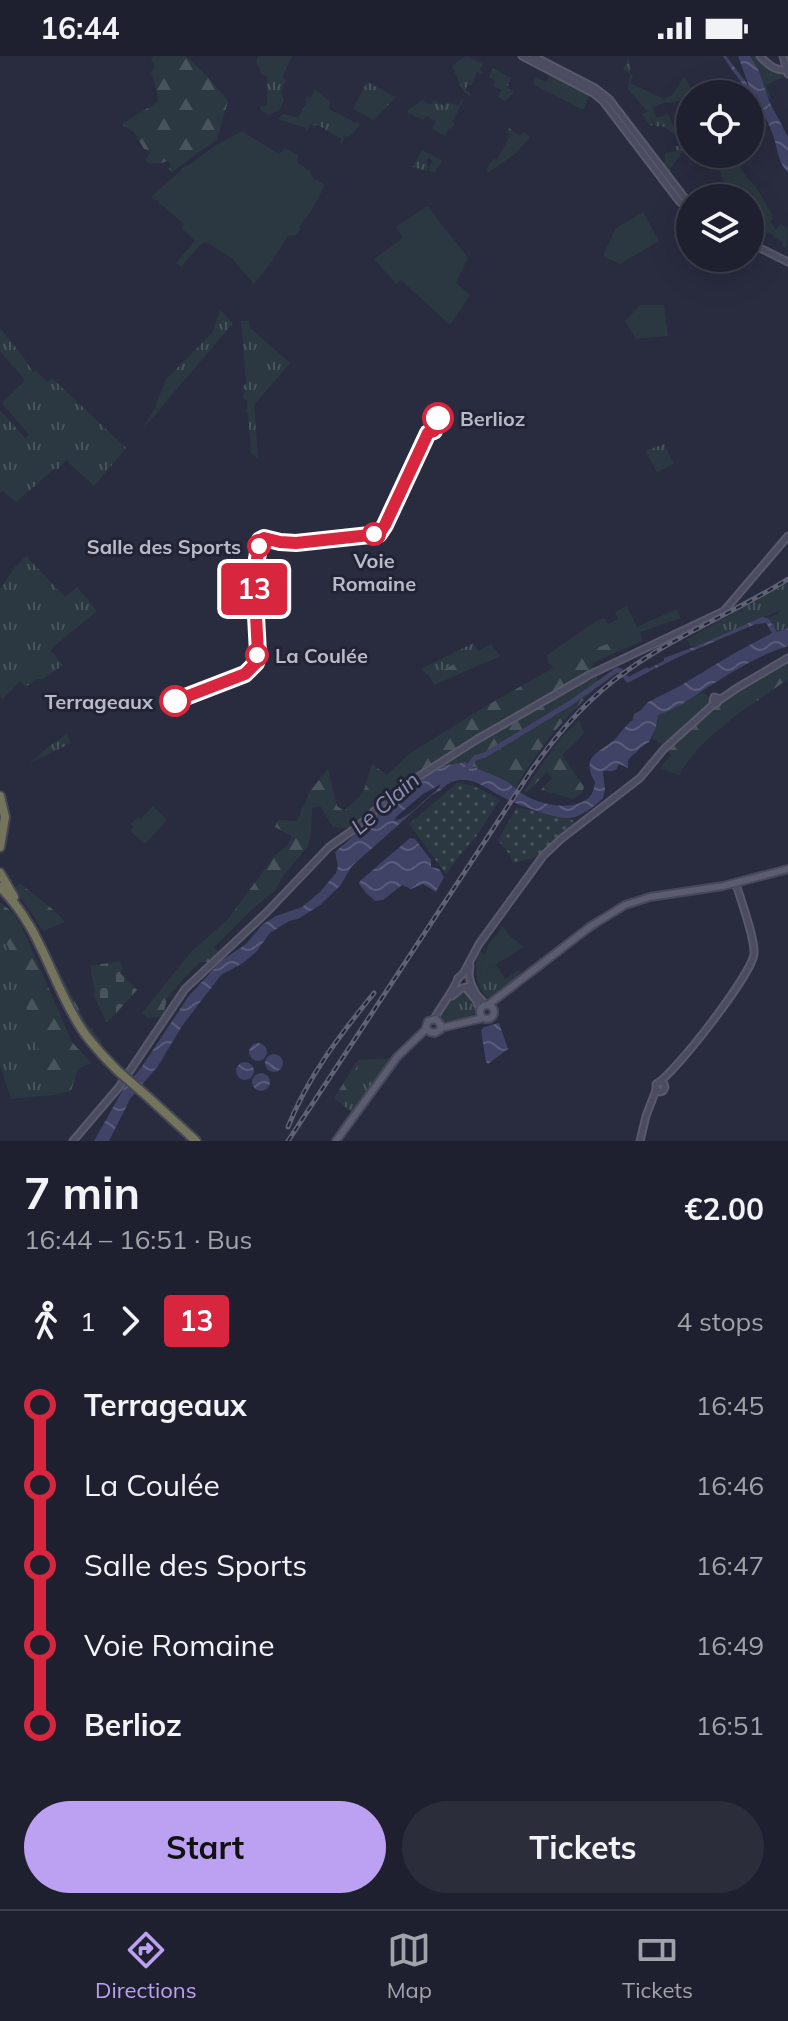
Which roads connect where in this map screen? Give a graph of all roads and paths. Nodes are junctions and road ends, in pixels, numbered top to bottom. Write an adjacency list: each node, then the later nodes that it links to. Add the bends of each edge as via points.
1 (522, 56): 6 (main road)
2 (533, 56): 6 (main road)
3 (760, 56): 5 (main road)
4 (786, 58): 5 (main road)
5 (788, 71)
6 (594, 92): 7 (main road, via 606,97); 8 (main road)
7 (676, 190)
8 (676, 197)
9 (764, 250): 10 (main road)
10 (788, 262)
11 (788, 536): 27 (main road, via 721,614 589,675 476,740 407,784 332,845 191,983 119,1087)
12 (788, 658): 21 (main road, via 716,700 640,778 551,848 474,954)
13 (4, 796): 14 (highway)
14 (1, 836): 15 (highway)
15 (0, 847)
16 (788, 871): 18 (main road); 18 (main road)
17 (0, 873): 20 (highway)
18 (735, 886): 23 (main road, via 651,900 619,912); 23 (main road, via 634,902 602,918); 30 (main road, via 753,944 752,961 670,1073 664,1090 657,1092)
19 (0, 890): 20 (highway); 26 (highway, via 29,930 76,1028)
20 (37, 935): 26 (highway, via 79,1025)
21 (466, 975): 22 (main road); 22 (main road, via 458,978)
22 (464, 986): 23 (main road); 24 (main road, via 442,1003)
23 (485, 1010): 24 (main road, via 460,1022)
24 (438, 1022): 25 (main road, via 428,1021); 25 (main road, via 437,1033)
25 (428, 1030): 29 (main road, via 402,1055)
26 (117, 1072): 28 (highway, bridge)
27 (73, 1141)
28 (193, 1141)
29 (338, 1141)
30 (640, 1141)

